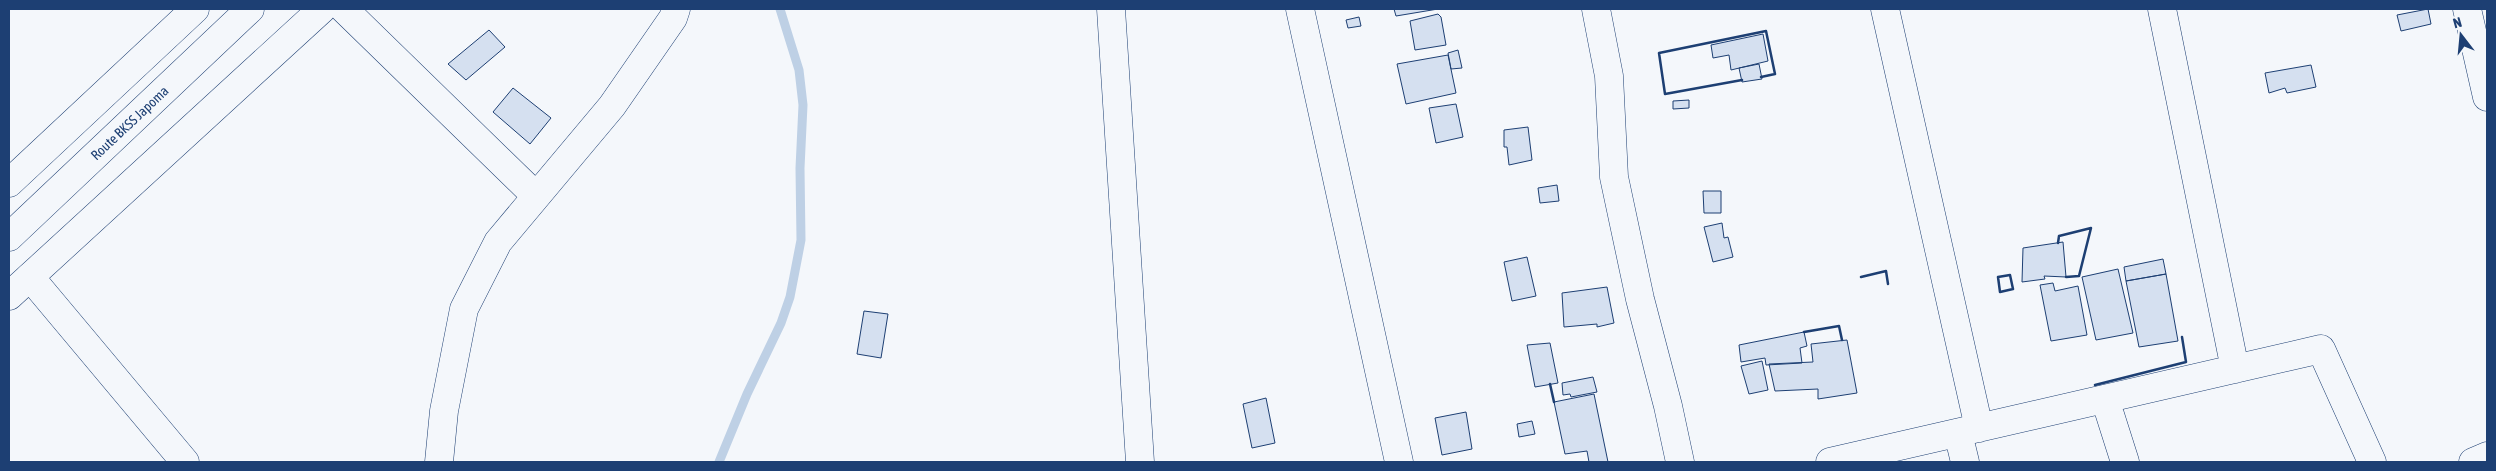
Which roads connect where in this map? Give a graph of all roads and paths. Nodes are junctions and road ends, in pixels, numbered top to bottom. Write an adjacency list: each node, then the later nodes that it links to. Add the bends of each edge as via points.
1 (195, 9): 13 (street)
2 (250, 9): 15 (street, Route BKSS Japoma)
3 (322, 9): 16 (street)
4 (344, 9): 14 (street)
5 (676, 9): 14 (street, via 612,106)
6 (1111, 9): 24 (street)
7 (1300, 9): 25 (street)
8 (1596, 9): 26 (street, via 1609,76 1614,177)
9 (1885, 9): 20 (street)
10 (2162, 9): 18 (street)
11 (2467, 9): 12 (street)
12 (2487, 97)
13 (9, 182)
14 (536, 196): 23 (street, via 498,242 464,309 444,411)
15 (9, 237)
16 (30, 277): 17 (street); 22 (street)
17 (9, 296)
18 (2235, 369): 19 (street); 30 (street, via 2321,349)
19 (2105, 399): 20 (street); 29 (street)
20 (1969, 430): 27 (street); 28 (street)
21 (2487, 456): 31 (street)
22 (185, 462)
23 (439, 462)
24 (1140, 462)
25 (1398, 462)
26 (1680, 462)
27 (1830, 462)
28 (1965, 462)
29 (2125, 462)
30 (2372, 462)
31 (2473, 462)

